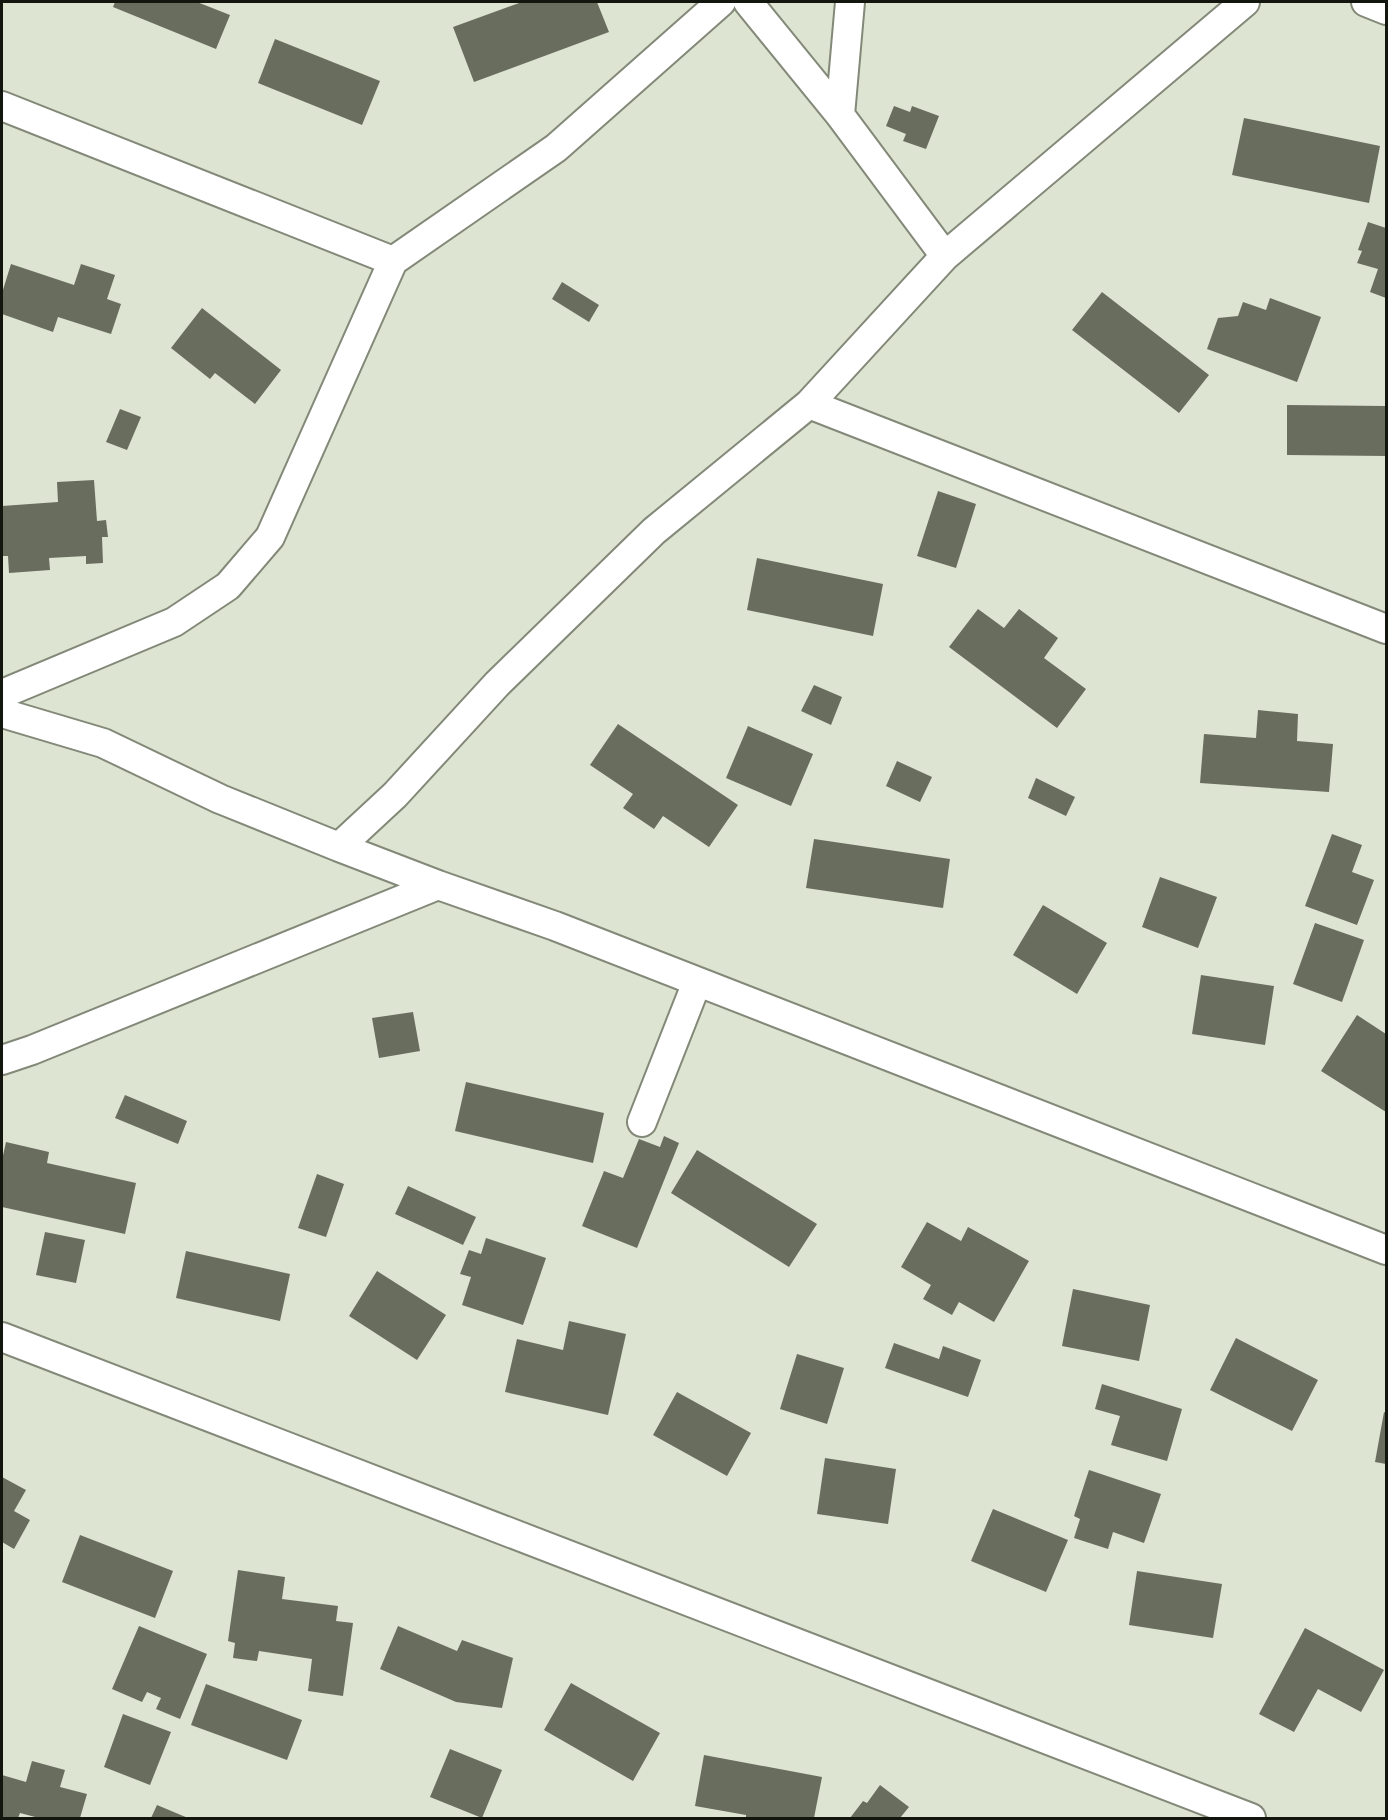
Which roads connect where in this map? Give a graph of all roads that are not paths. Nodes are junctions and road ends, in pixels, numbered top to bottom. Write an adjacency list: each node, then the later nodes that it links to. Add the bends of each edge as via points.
1 (721, 2): 10 (street, via 556,148)
2 (748, 2): 8 (street)
3 (850, 2): 8 (street)
4 (1245, 2): 9 (street)
5 (1366, 2): 6 (street)
6 (1386, 10)
7 (2, 106): 10 (street)
8 (840, 115): 9 (street)
9 (945, 256): 11 (street)
10 (393, 261): 13 (street, via 270,537 228,586 174,622)
11 (808, 404): 12 (street); 15 (street, via 654,531 497,684 395,795)
12 (1386, 628)
13 (2, 694)
14 (2, 713): 15 (street, via 103,743 220,799)
15 (339, 847): 16 (street)
16 (438, 885): 17 (street); 18 (street)
17 (697, 982): 19 (street); 20 (street)
18 (2, 1059)
19 (642, 1122)
20 (1386, 1250)
21 (2, 1337): 22 (street)
22 (1251, 1818)

